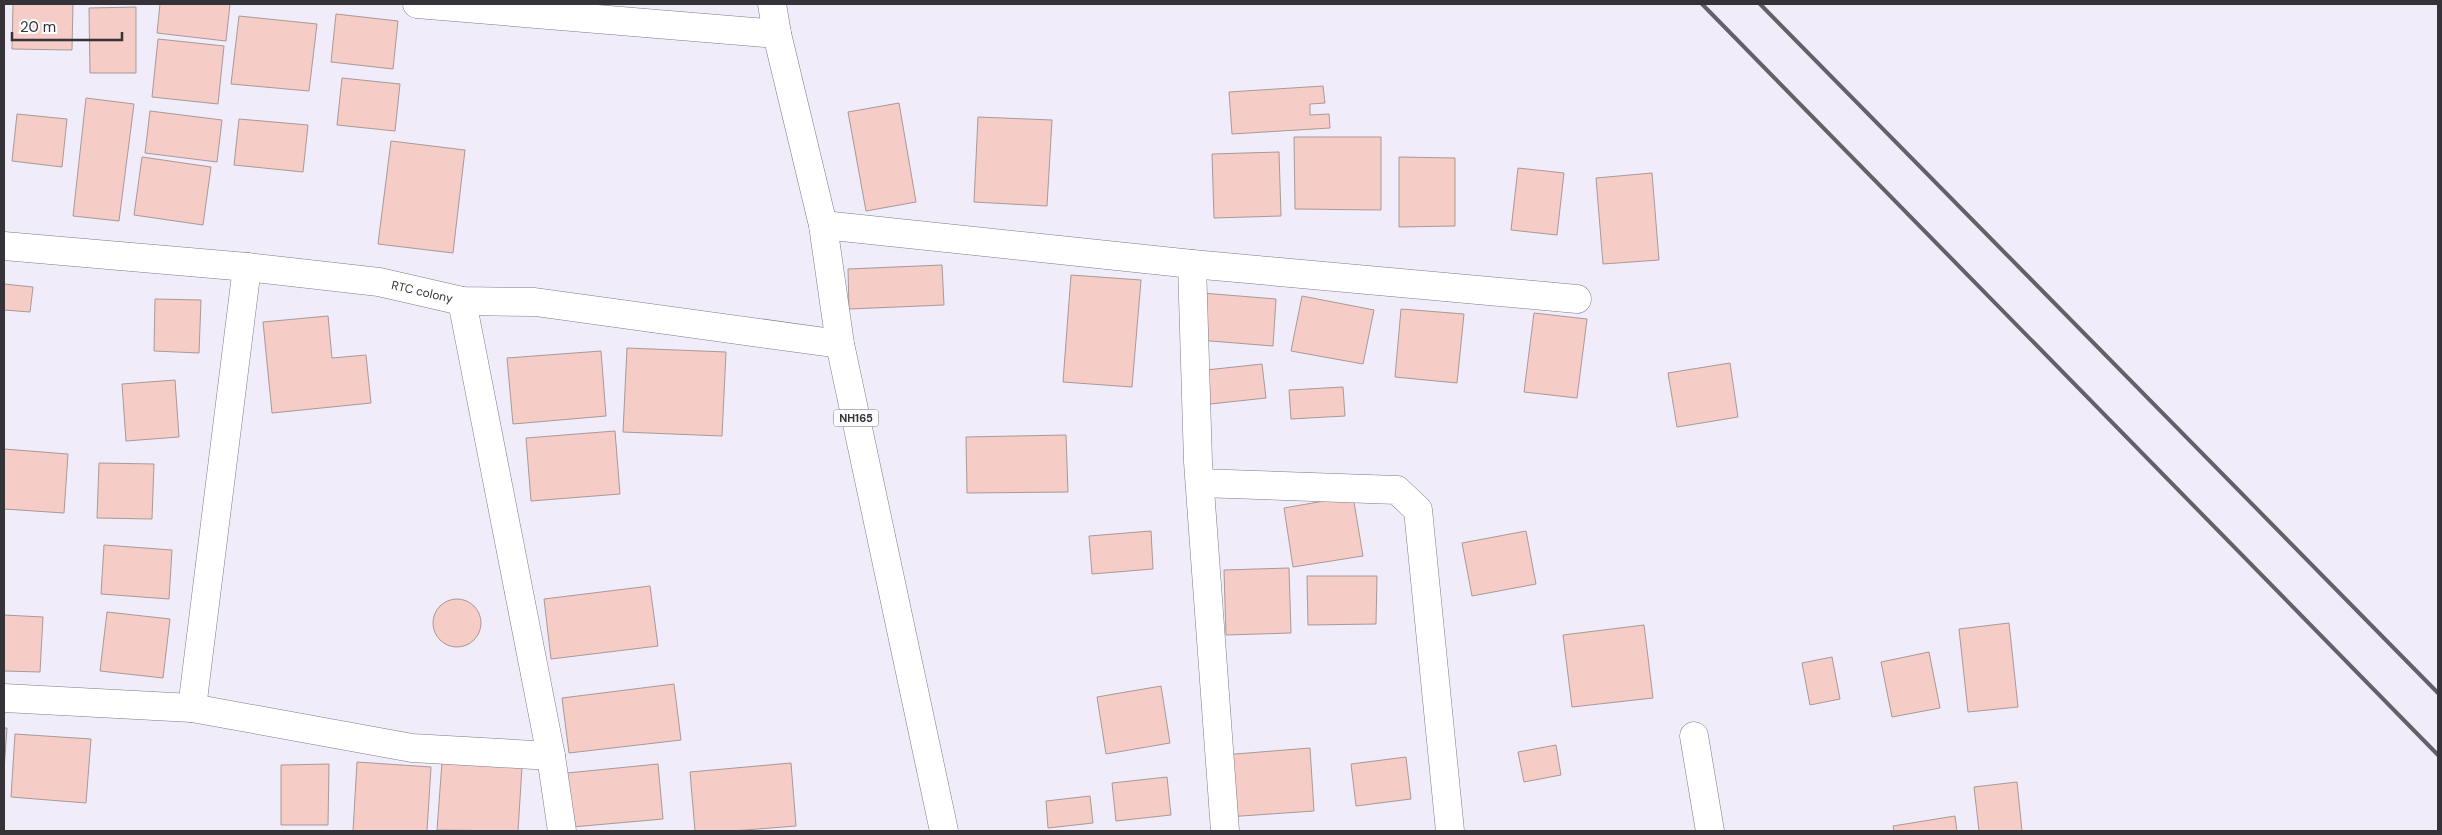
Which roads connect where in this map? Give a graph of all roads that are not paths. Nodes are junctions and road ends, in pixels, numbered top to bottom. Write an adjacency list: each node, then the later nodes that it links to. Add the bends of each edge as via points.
1 (417, 4): 3 (main road)
2 (772, 4): 3 (main road, NH165)
3 (777, 34): 4 (main road, NH165)
4 (823, 225): 6 (main road); 10 (main road, NH165)
5 (4, 246): 7 (main road, RTC colony)
6 (1192, 264): 8 (main road); 11 (main road)
7 (247, 267): 9 (main road, RTC colony, via 379,282); 13 (main road)
8 (1577, 300)
9 (462, 301): 10 (main road, RTC colony, via 535,302); 15 (main road)
10 (840, 344): 17 (main road, NH165)
11 (1200, 483): 18 (main road); 19 (main road, via 1397,490 1418,510)
12 (4, 698): 13 (main road)
13 (192, 708): 15 (main road, via 412,748)
14 (1694, 736): 20 (main road)
15 (550, 756): 16 (main road)
16 (562, 831)
17 (944, 831)
18 (1225, 831)
19 (1450, 831)
20 (1710, 831)

